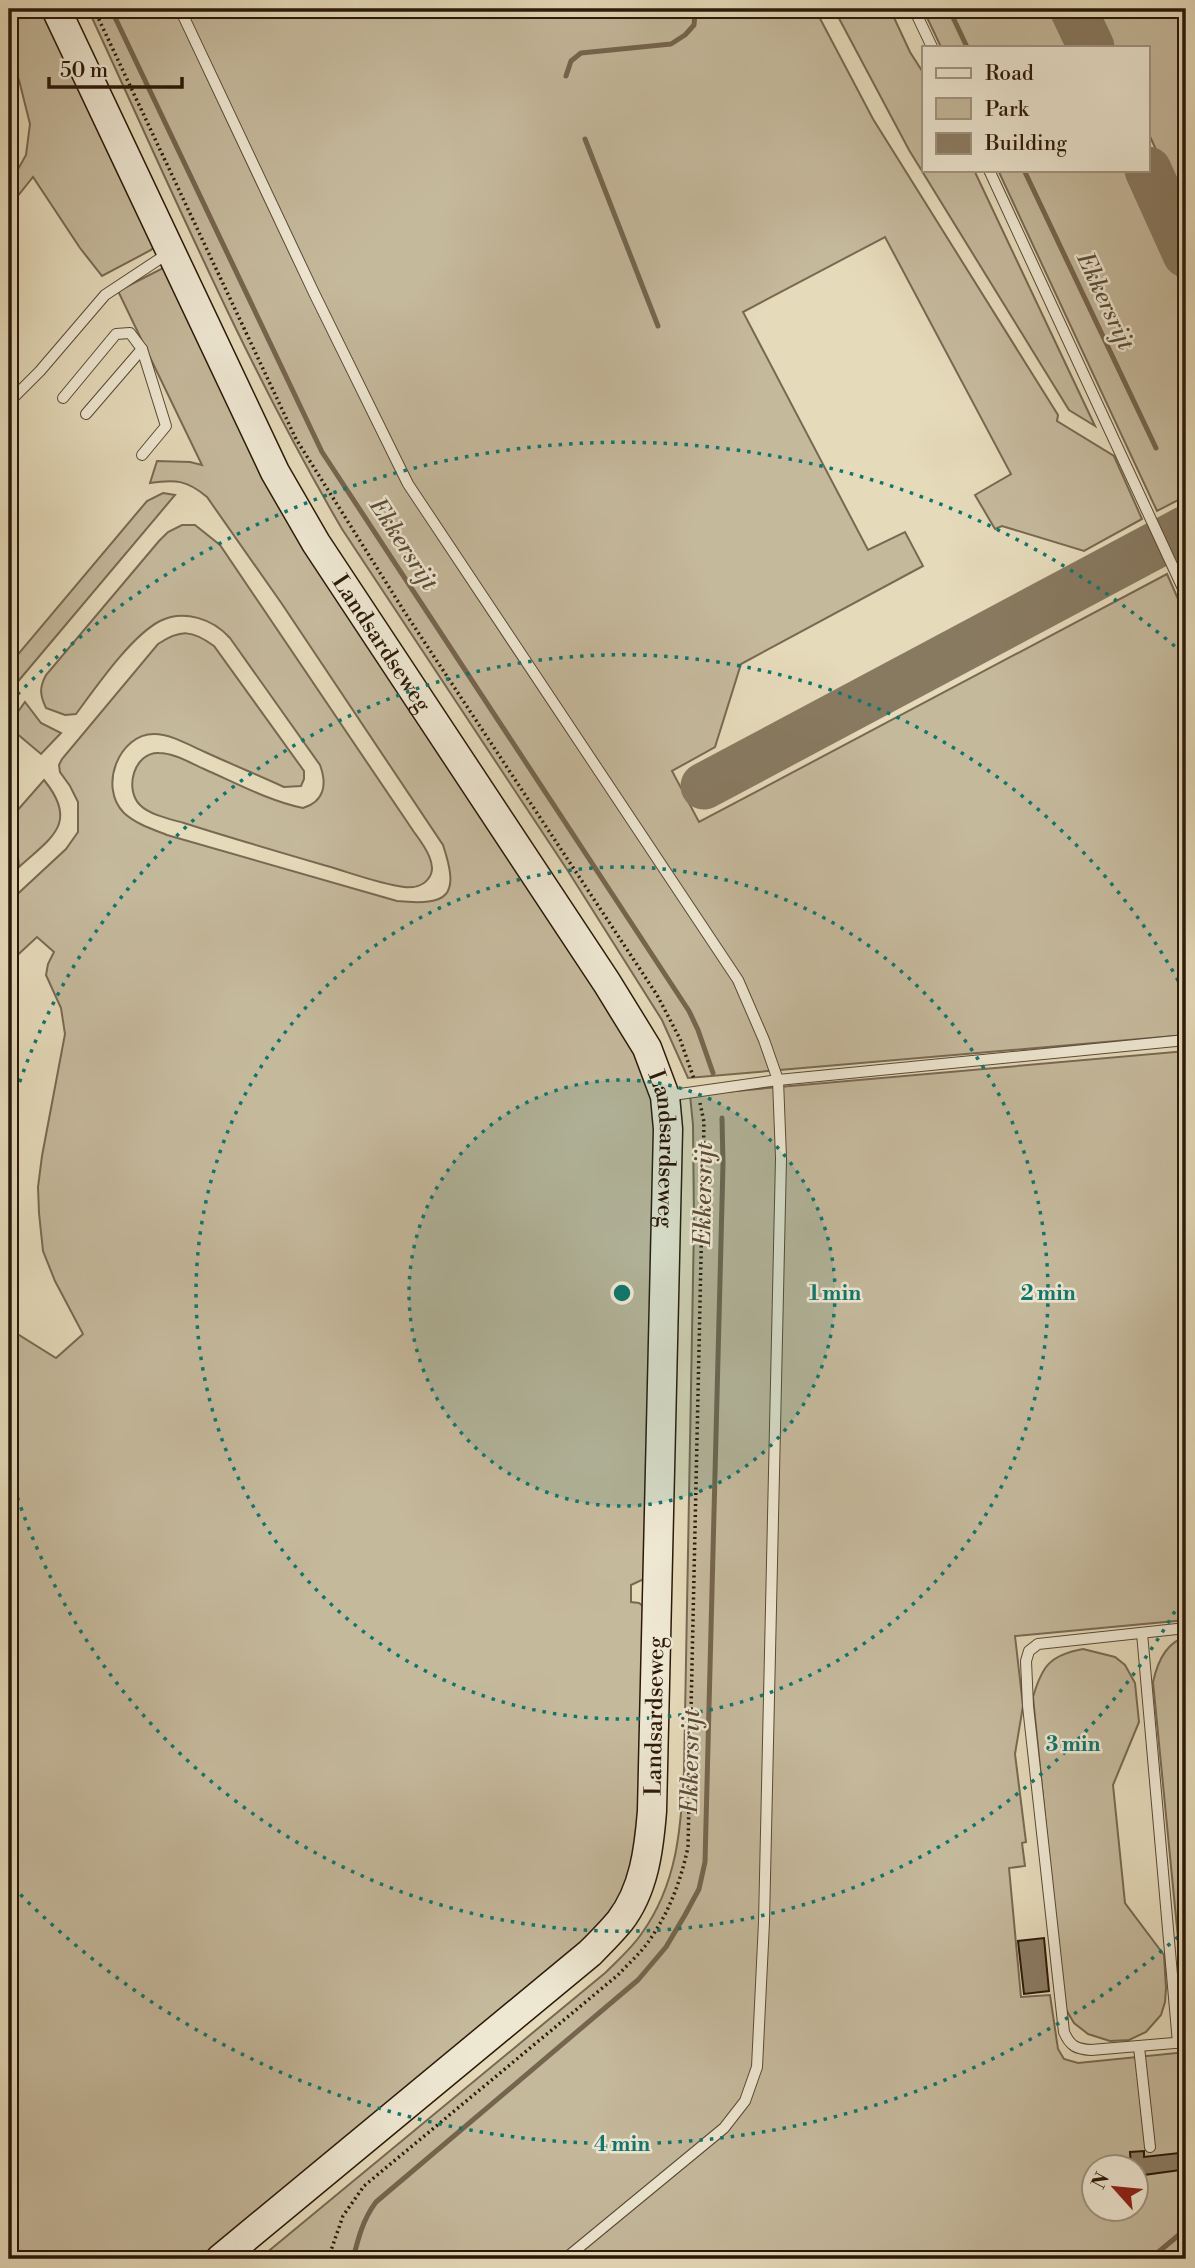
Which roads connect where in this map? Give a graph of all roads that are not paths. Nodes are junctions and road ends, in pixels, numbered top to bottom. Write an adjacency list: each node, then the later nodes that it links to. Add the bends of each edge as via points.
1 (57, 9): 6 (street, Landsardseweg)
2 (180, 9): 14 (lane, via 408,484 738,981)
3 (914, 9): 4 (lane)
4 (932, 46)
5 (990, 172): 12 (lane)
6 (170, 251): 9 (lane, via 105,295); 15 (street, Landsardseweg, via 275,472 316,543 607,983 647,1048)
7 (142, 349): 8 (lane, via 130,333 116,334); 10 (lane); 11 (lane, via 166,426)
8 (62, 398)
9 (9, 402)
10 (86, 414)
11 (142, 455)
12 (1186, 595)
13 (1186, 1041): 14 (lane)
14 (778, 1080): 15 (lane); 22 (lane, via 782,1158 757,2067 745,2101 724,2128)
15 (665, 1096): 21 (street, Landsardseweg, via 667,1204 652,1811 644,1870 635,1895 621,1920 590,1953)
16 (1186, 1628): 17 (lane)
17 (1142, 1633): 18 (lane); 19 (lane, via 1038,1644 1026,1661 1064,2032 1079,2049)
18 (1182, 2043): 19 (lane)
19 (1139, 2046): 20 (lane)
20 (1150, 2147)
21 (220, 2259)
22 (565, 2259)

